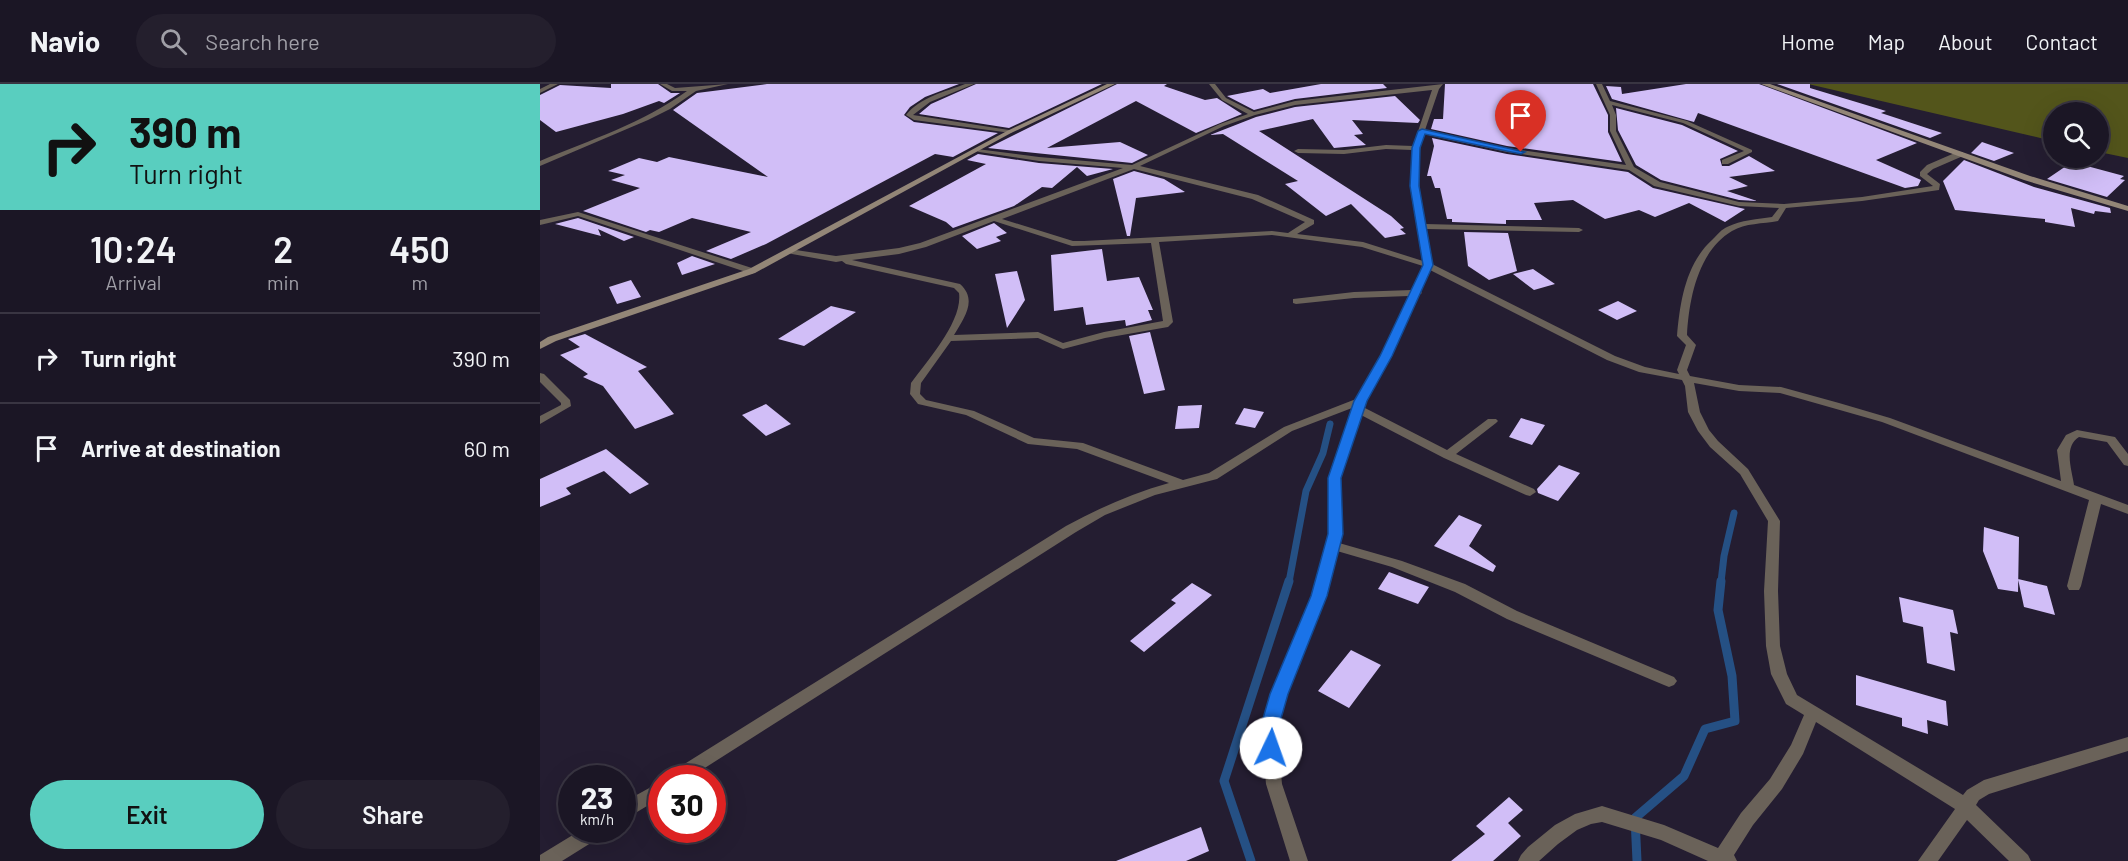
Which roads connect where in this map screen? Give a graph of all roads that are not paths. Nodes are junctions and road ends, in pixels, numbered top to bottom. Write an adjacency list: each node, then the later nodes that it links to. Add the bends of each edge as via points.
1 (555, 84): 13 (street)
2 (663, 84): 11 (street, via 674,90)
3 (725, 84): 11 (street)
4 (971, 84): 17 (street, via 927,102 909,115)
5 (1112, 84): 17 (street)
6 (1212, 84): 15 (street, via 1224,99)
7 (1397, 84): 12 (street)
8 (1599, 84): 14 (street)
9 (1764, 84): 21 (street)
10 (1438, 86): 12 (street); 16 (street)
11 (694, 89): 23 (street, via 639,123)
12 (1418, 90): 15 (street, via 1295,104)
13 (540, 91)
14 (1608, 102): 22 (street, via 1679,120 1750,151); 25 (street, via 1613,131)
15 (1253, 114): 24 (street)
16 (1422, 131): 18 (street); 25 (street, via 1507,150)
17 (1009, 132): 19 (street)
18 (1416, 148): 20 (street); 30 (street, via 1415,186)
19 (979, 150): 24 (street); 34 (street)
20 (1298, 151)
21 (1960, 154): 26 (street, via 1923,174 1936,188); 27 (street)
22 (1725, 162)
23 (540, 164)
24 (1133, 167): 28 (street); 32 (street, via 1255,197 1311,222)
25 (1631, 168): 26 (street, via 1657,184 1739,204)
26 (1784, 206): 45 (street, via 1775,219 1730,229 1713,242 1698,262 1681,322 1682,336 1691,345 1682,370)
27 (2128, 209)
28 (995, 219): 33 (street, via 1072,243); 35 (street, via 923,245)
29 (540, 223): 37 (street, via 578,214)
30 (1422, 226): 31 (street); 36 (street)
31 (1579, 230)
32 (1290, 234): 33 (street); 36 (street, via 1363,245)
33 (1155, 241): 40 (street, via 1168,322 1165,326 1063,346 1038,335)
34 (792, 251): 35 (street); 37 (street)
35 (836, 259): 40 (street, via 957,286 966,300)
36 (1428, 265): 38 (street); 45 (street, via 1611,358)
37 (752, 271): 41 (street)
38 (1417, 294): 39 (street); 46 (street)
39 (1296, 301)
40 (948, 338): 51 (street, via 916,383 915,394 922,402 970,413 1032,441 1079,446)
41 (552, 339): 42 (street); 43 (street)
42 (540, 340)
43 (540, 346)
44 (540, 376): 47 (street, via 566,402 566,406)
45 (1685, 379): 52 (street, via 1780,390 1835,405); 59 (street, via 1704,431 1744,472 1773,521 1773,646 1785,690)
46 (1359, 405): 49 (street); 51 (street, via 1288,429 1213,476); 56 (street, via 1335,478)
47 (540, 421)
48 (1492, 421): 49 (street)
49 (1448, 455): 53 (street)
50 (2128, 462): 52 (street, via 2111,439 2077,433 2063,450)
51 (1179, 483): 61 (street, via 1122,503 1071,529)
52 (2068, 488): 54 (street)
53 (1530, 492)
54 (2096, 498): 55 (street); 57 (street)
55 (2128, 510)
56 (1332, 545): 58 (street, via 1460,588 1512,615); 66 (street, via 1319,596 1269,729 1274,784)
57 (2074, 586)
58 (1669, 681)
59 (1812, 714): 62 (street); 64 (street, via 1797,749 1776,784 1747,819)
60 (2128, 744): 62 (street, via 2001,781 1973,795)
61 (697, 765)
62 (1965, 806): 68 (street); 69 (street)
63 (575, 843): 65 (street)
64 (1725, 860): 67 (street, via 1664,833 1602,814 1573,824 1543,843)
65 (546, 861)
66 (1299, 861)
67 (1527, 861)
68 (1927, 861)
69 (2022, 861)

